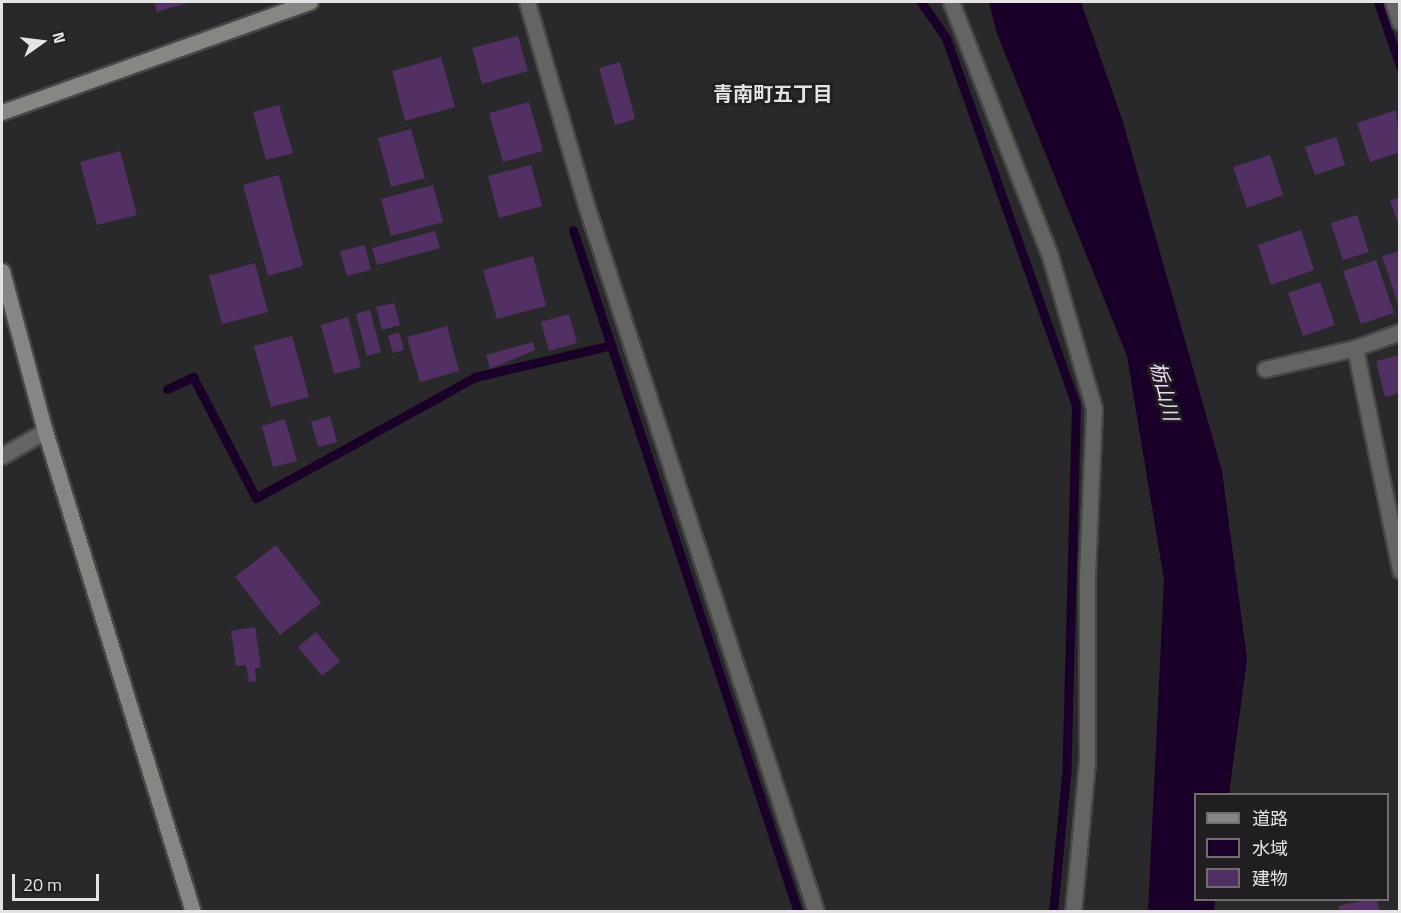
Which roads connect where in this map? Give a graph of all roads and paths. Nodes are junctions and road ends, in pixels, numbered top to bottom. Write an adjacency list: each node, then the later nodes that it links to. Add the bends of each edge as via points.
1 (310, 2): 6 (street)
2 (527, 2): 15 (street, via 587,208)
3 (951, 2): 16 (street, via 1050,256 1094,408 1087,575 1087,762)
4 (1393, 2): 5 (street)
5 (1400, 22)
6 (2, 112)
7 (2, 272): 11 (street)
8 (1400, 332): 9 (street)
9 (1354, 348): 10 (street); 13 (street)
10 (1265, 369)
11 (45, 431): 12 (street); 14 (street)
12 (2, 456)
13 (1400, 570)
14 (192, 912)
15 (816, 912)
16 (1073, 912)

